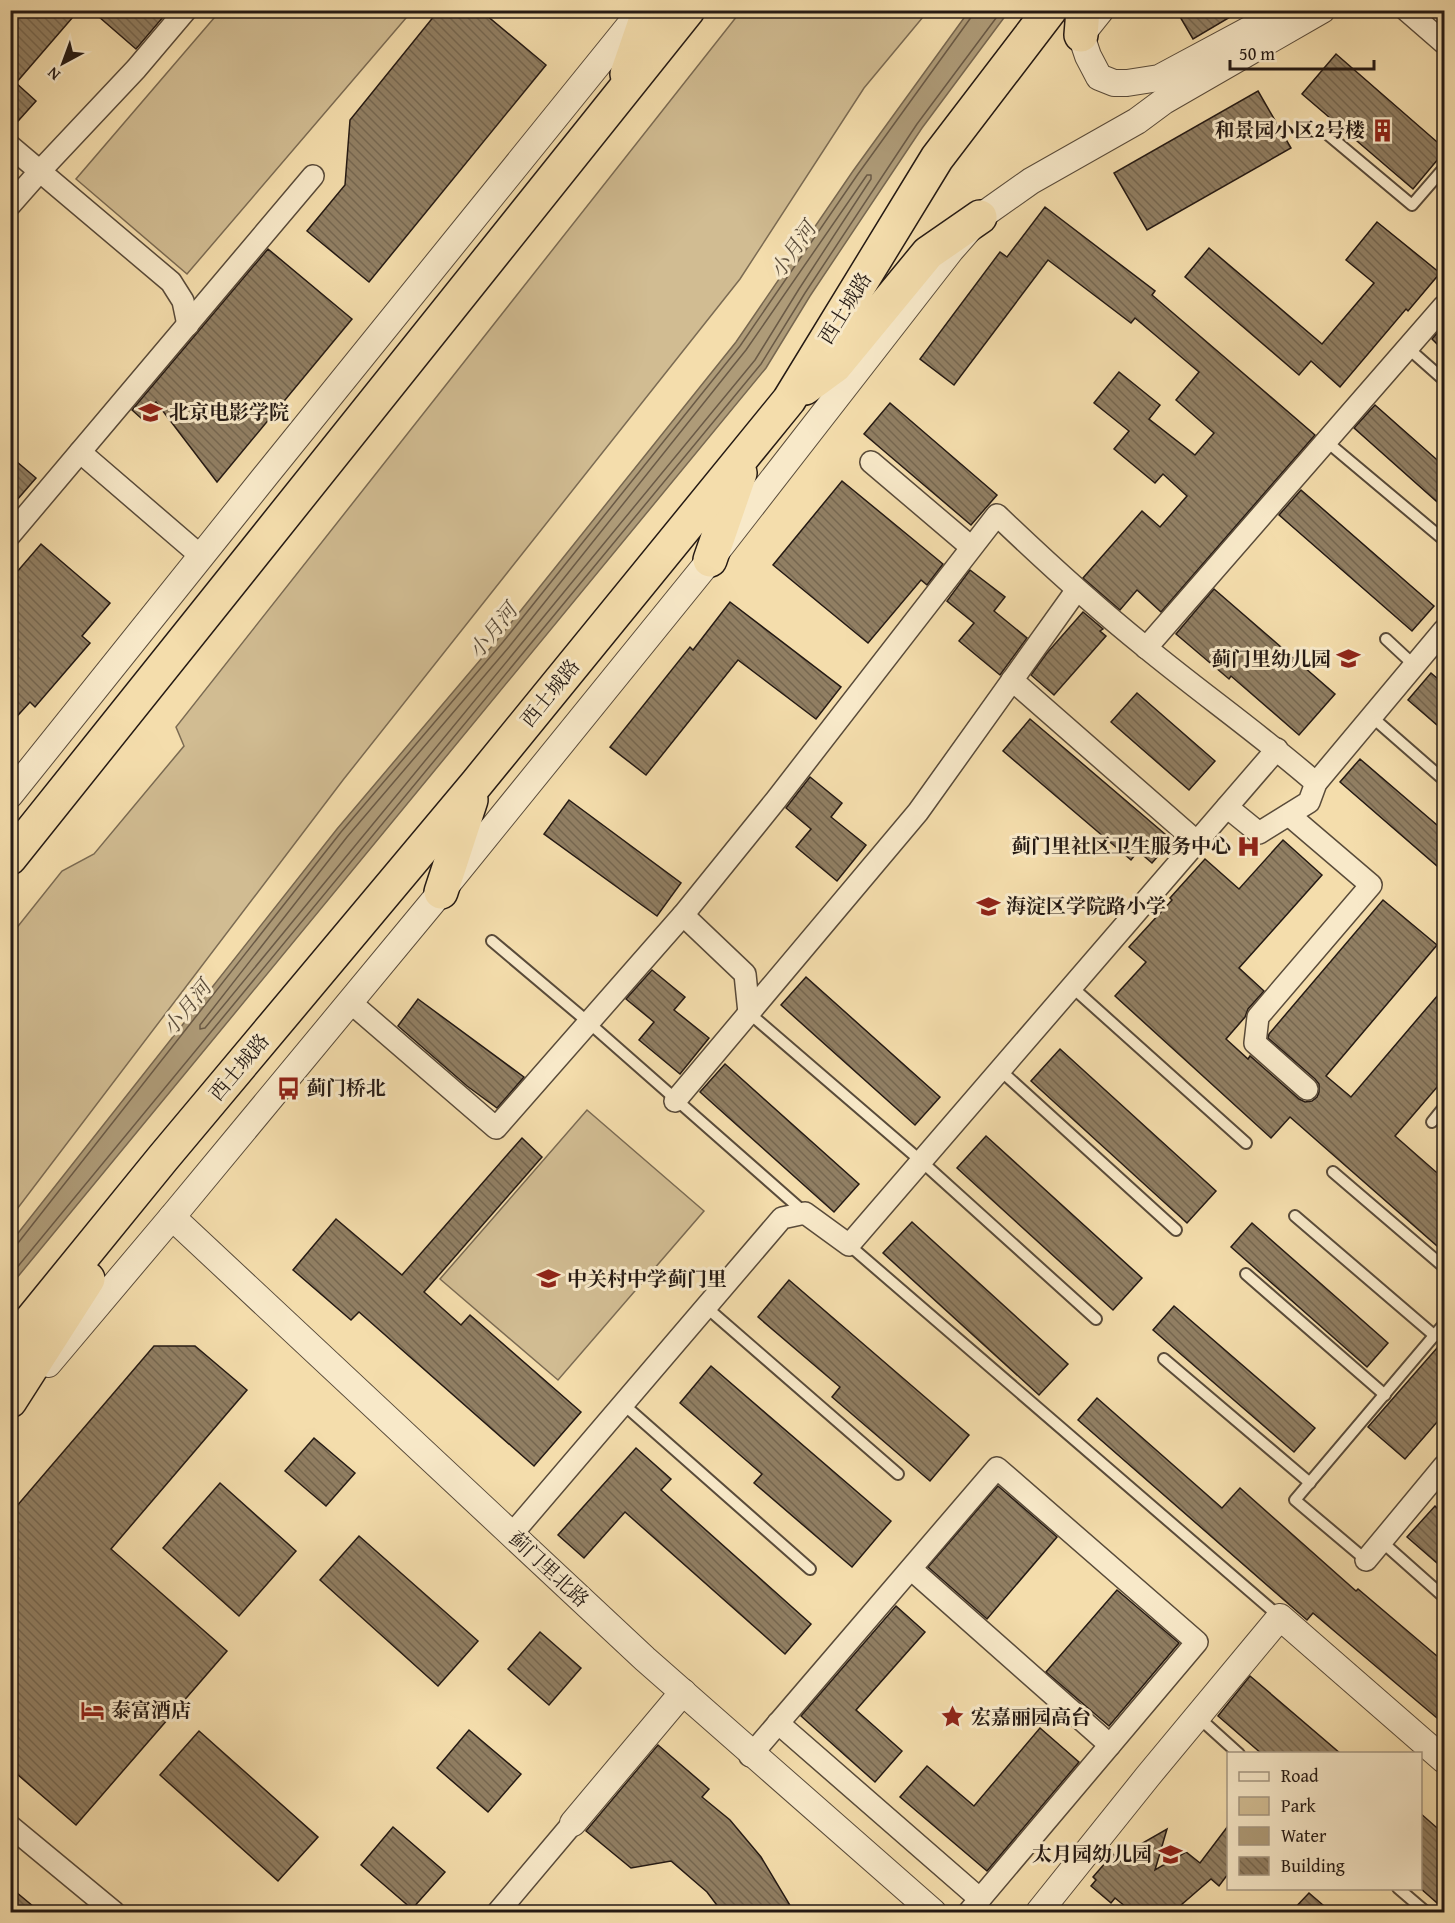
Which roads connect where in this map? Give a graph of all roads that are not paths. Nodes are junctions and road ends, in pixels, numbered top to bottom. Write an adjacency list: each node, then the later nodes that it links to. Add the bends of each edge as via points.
1 (186, 10): 16 (street)
2 (642, 10): 32 (street)
3 (649, 10): 12 (highway)
4 (688, 10): 12 (highway)
5 (1050, 10): 24 (highway, 西土城路, via 937,158)
6 (1101, 10): 10 (street)
7 (1286, 10): 10 (street, via 1159,78 1127,83 1099,77 1088,57)
8 (1322, 10): 19 (street, 西土城路, via 1031,181)
9 (1406, 10): 11 (street)
10 (1082, 23)
11 (1444, 43)
12 (620, 96): 49 (highway)
13 (1326, 133): 15 (lane, via 1412,205)
14 (10, 146): 16 (street)
15 (1444, 168)
16 (39, 171): 18 (street); 21 (street, via 171,282 183,301)
17 (313, 176): 21 (street)
18 (10, 204)
19 (980, 217): 24 (highway, via 928,253 835,366); 33 (street, 西土城路)
20 (1444, 306): 22 (street)
21 (188, 325): 26 (street)
22 (1409, 348): 23 (lane); 25 (street)
23 (1444, 380)
24 (789, 400): 27 (highway, 西土城路)
25 (1326, 441): 30 (lane); 37 (street)
26 (80, 452): 29 (street); 32 (street)
27 (747, 452): 33 (highway); 43 (highway, 西土城路)
28 (871, 462): 31 (street)
29 (10, 535)
30 (1444, 540)
31 (971, 547): 34 (street, via 997,515); 51 (street)
32 (202, 556): 45 (street)
33 (710, 560): 50 (street, 西土城路)
34 (1076, 591): 37 (street); 39 (street)
35 (1444, 630): 38 (street)
36 (1386, 639): 38 (lane)
37 (1146, 648): 41 (street)
38 (1415, 666): 40 (street)
39 (1012, 681): 48 (street); 55 (street, via 918,812)
40 (1372, 717): 42 (lane); 44 (street)
41 (1277, 749): 44 (street); 46 (street)
42 (1444, 780)
43 (477, 783): 50 (highway); 63 (highway, 西土城路)
44 (1316, 783): 47 (street, via 1309,802)
45 (10, 795)
46 (1227, 807): 47 (street, via 1258,833); 48 (street)
47 (1289, 814): 58 (street, via 1371,885 1258,1017 1255,1043)
48 (1197, 842): 53 (street)
49 (10, 858)
50 (441, 892): 54 (street, 西土城路)
51 (683, 915): 55 (street, via 745,974); 56 (street)
52 (492, 941): 56 (lane)
53 (1072, 987): 57 (street); 62 (lane)
54 (350, 1002): 56 (street, via 496,1128); 68 (street, 西土城路)
55 (749, 1013): 59 (street); 64 (lane)
56 (588, 1022): 59 (lane)
57 (1000, 1070): 64 (street); 69 (lane)
58 (1308, 1089)
59 (675, 1101): 66 (lane)
60 (1444, 1107): 61 (lane)
61 (1432, 1122)
62 (1246, 1143)
63 (163, 1158): 77 (highway, 西土城路); 80 (highway)
64 (921, 1161): 70 (street); 74 (lane)
65 (1333, 1172): 71 (lane)
66 (805, 1213): 70 (street); 73 (street, via 782,1218)
67 (1295, 1216): 76 (lane)
68 (172, 1217): 82 (street, 西土城路); 86 (street, 蓟门里北路)
69 (1176, 1230)
70 (849, 1245): 92 (lane)
71 (1444, 1267)
72 (1246, 1274): 79 (lane)
73 (706, 1307): 81 (street); 84 (lane)
74 (1096, 1319)
75 (1444, 1324): 76 (lane)
76 (1435, 1336): 79 (lane)
77 (10, 1346)
78 (1164, 1359): 85 (lane)
79 (1385, 1395): 85 (lane)
80 (10, 1401)
81 (623, 1404): 86 (street); 89 (lane)
82 (10, 1408)
83 (1444, 1466): 87 (street)
84 (898, 1474)
85 (1310, 1483): 88 (lane, via 1295,1500)
86 (512, 1534): 93 (street, 蓟门里北路)
87 (1381, 1541): 88 (street); 91 (lane)
88 (1366, 1560)
89 (810, 1569)
90 (910, 1569): 95 (street); 96 (street); 96 (street, via 997,1468 1197,1642)
91 (1444, 1598)
92 (1280, 1617): 94 (street); 97 (street)
93 (683, 1692): 101 (street); 107 (street, 蓟门里北路)
94 (1197, 1716): 98 (lane); 108 (street)
95 (778, 1723): 99 (street); 104 (street)
96 (1110, 1745): 104 (street)
97 (1417, 1747): 100 (street)
98 (1237, 1752)
99 (750, 1756)
100 (1444, 1760)
101 (573, 1823): 106 (street)
102 (10, 1826): 105 (street)
103 (1400, 1890): 109 (lane)
104 (974, 1906)
105 (114, 1912)
106 (498, 1912)
107 (933, 1912)
108 (1039, 1912)
109 (1426, 1912)

